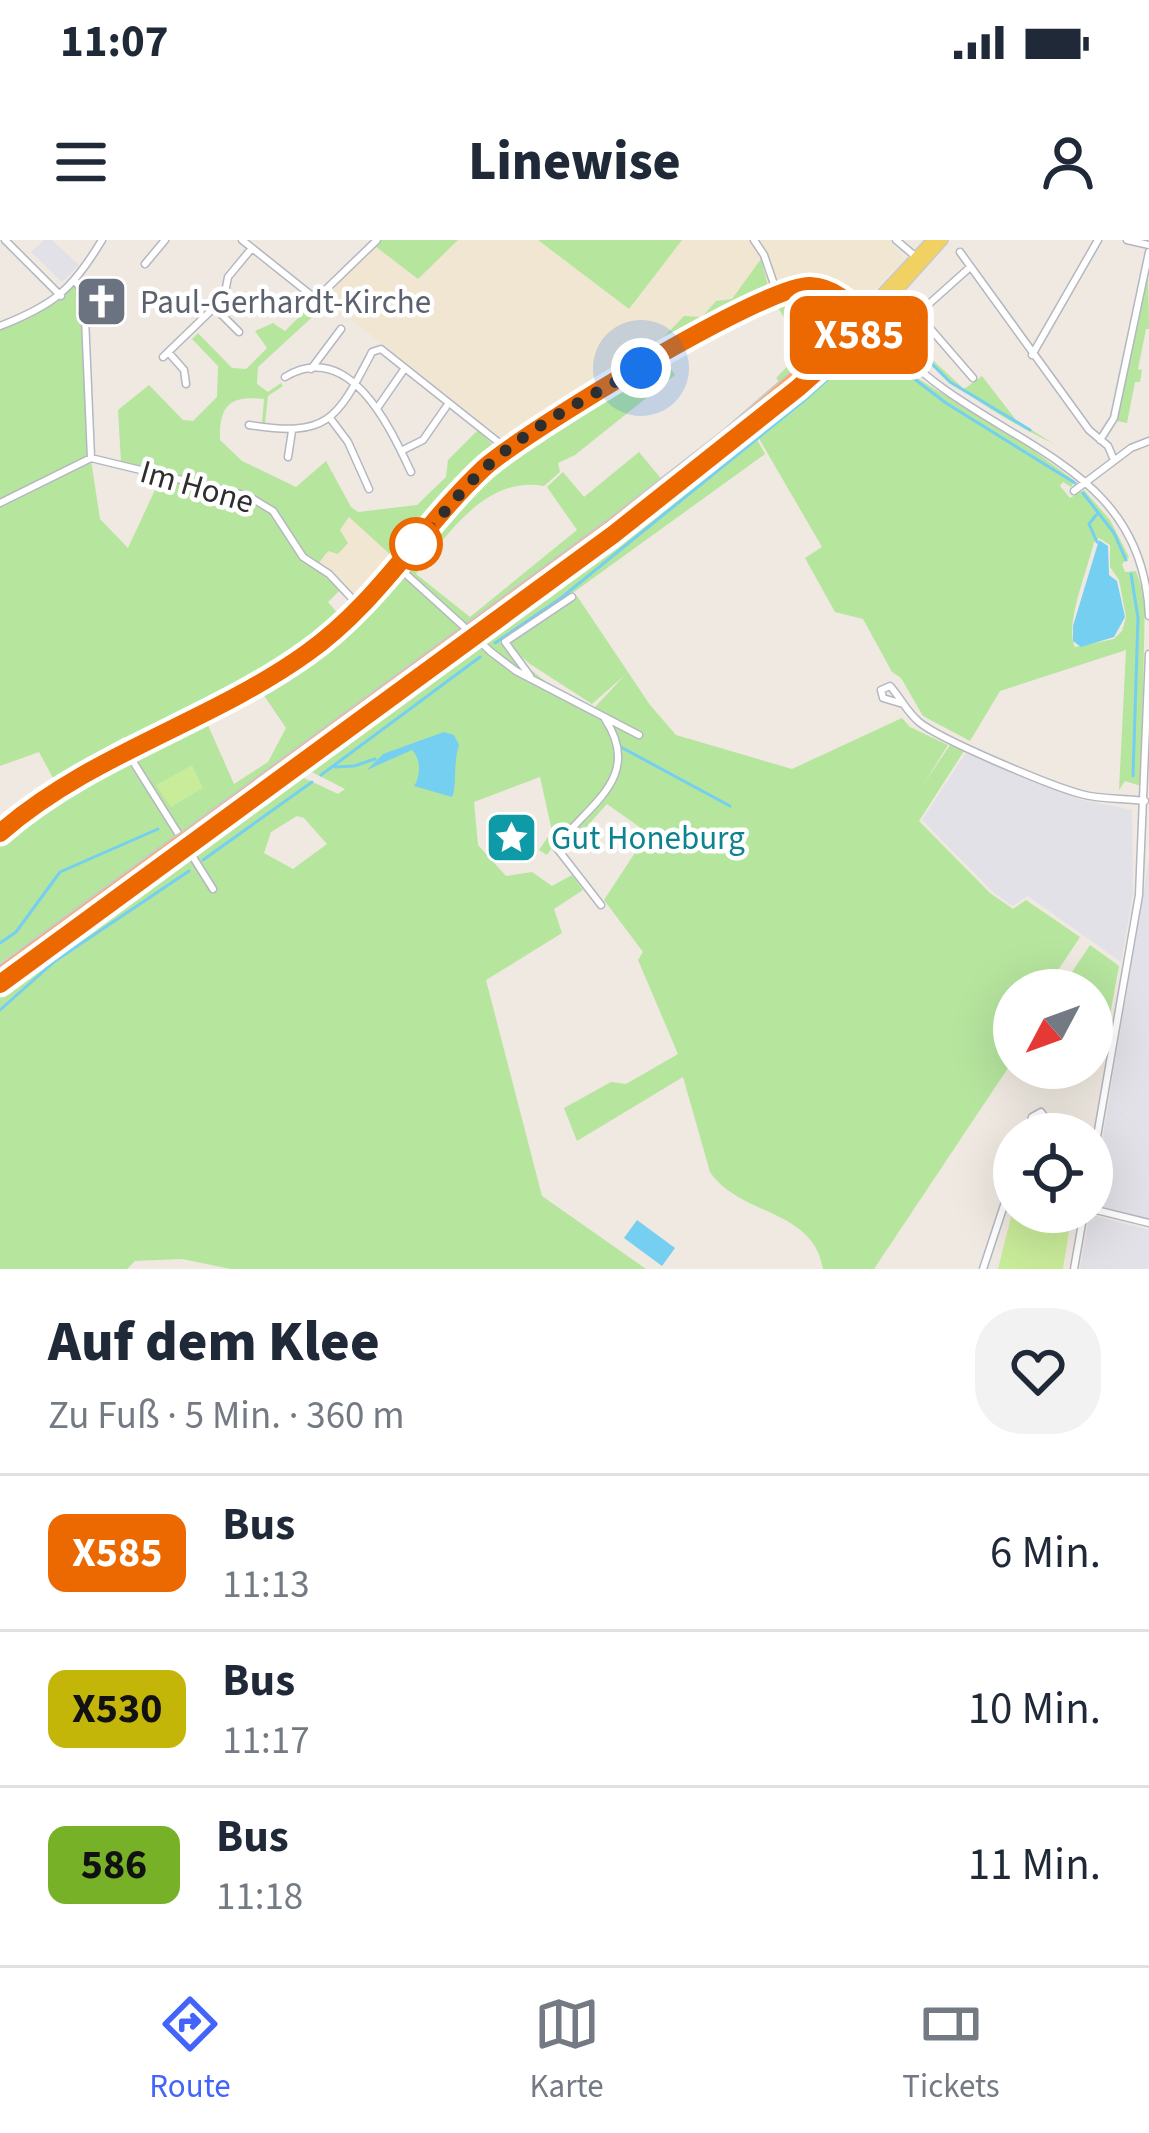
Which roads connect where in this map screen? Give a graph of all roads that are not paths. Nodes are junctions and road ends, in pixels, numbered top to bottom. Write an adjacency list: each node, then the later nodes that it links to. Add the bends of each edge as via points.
1 (5, 240): 20 (street)
2 (102, 240): 18 (street)
3 (165, 240): 16 (street)
4 (242, 240): 12 (street)
5 (377, 240): 12 (street, via 317,297)
6 (754, 240): 19 (street)
7 (896, 240): 15 (street)
8 (932, 240): 15 (main road)
9 (943, 240): 22 (main road)
10 (1098, 240): 27 (street)
11 (1127, 240): 13 (street)
12 (252, 248): 21 (street)
13 (1149, 249): 39 (street, via 1114,418)
14 (959, 252): 17 (street)
15 (918, 258): 22 (main road)
16 (145, 264)
17 (968, 268): 27 (street); 31 (street, via 921,311)
18 (76, 282): 20 (street); 44 (street, via 84,294)
19 (777, 293): 22 (street, via 827,289); 41 (street)
20 (61, 296): 23 (street)
21 (214, 308): 25 (street); 33 (street, via 166,355 184,370)
22 (866, 320): 26 (main road); 47 (street, via 944,389)
23 (0, 326)
24 (341, 329): 29 (street)
25 (239, 332)
26 (852, 334): 64 (highway, bridge)
27 (1032, 355): 39 (street)
28 (405, 368): 32 (street, via 375,348); 34 (street); 41 (street)
29 (311, 369): 30 (street); 32 (street)
30 (285, 377)
31 (973, 378)
32 (356, 383): 34 (street); 36 (street)
33 (186, 384)
34 (378, 407): 42 (street)
35 (446, 407): 42 (street, via 423,440)
36 (330, 418): 38 (street); 48 (street)
37 (249, 425): 38 (street)
38 (292, 431): 43 (street)
39 (1100, 440): 45 (street)
40 (1149, 441): 45 (street)
41 (507, 449): 51 (street)
42 (401, 451): 46 (street)
43 (288, 457)
44 (91, 458): 50 (street); 54 (street, Im Hone, via 263,503 303,557)
45 (1114, 460): 47 (street)
46 (411, 472)
47 (1087, 481): 49 (street); 52 (street, via 1124,528)
48 (369, 489)
49 (1074, 491)
50 (0, 503)
51 (397, 566): 54 (street); 57 (street, bridge)
52 (1148, 580): 55 (street)
53 (572, 597): 57 (street, via 506,642)
54 (360, 607): 61 (street, via 268,679)
55 (1149, 616)
56 (1149, 654): 62 (street)
57 (532, 680): 59 (street)
58 (903, 704): 62 (street, via 927,728 1078,793)
59 (605, 719): 60 (street); 60 (street, via 639,735)
60 (618, 746): 66 (street, via 603,796 556,847)
61 (127, 752): 63 (street); 65 (street)
62 (1147, 802): 69 (street)
63 (0, 833)
64 (178, 848): 67 (highway); 68 (highway)
65 (213, 889)
66 (602, 905)
67 (0, 972)
68 (0, 985)
69 (1101, 1113)
70 (1113, 1215): 71 (street)
71 (1149, 1223)
72 (995, 1233): 74 (street)
73 (1083, 1233): 75 (street)
74 (983, 1269)
75 (1074, 1269)

